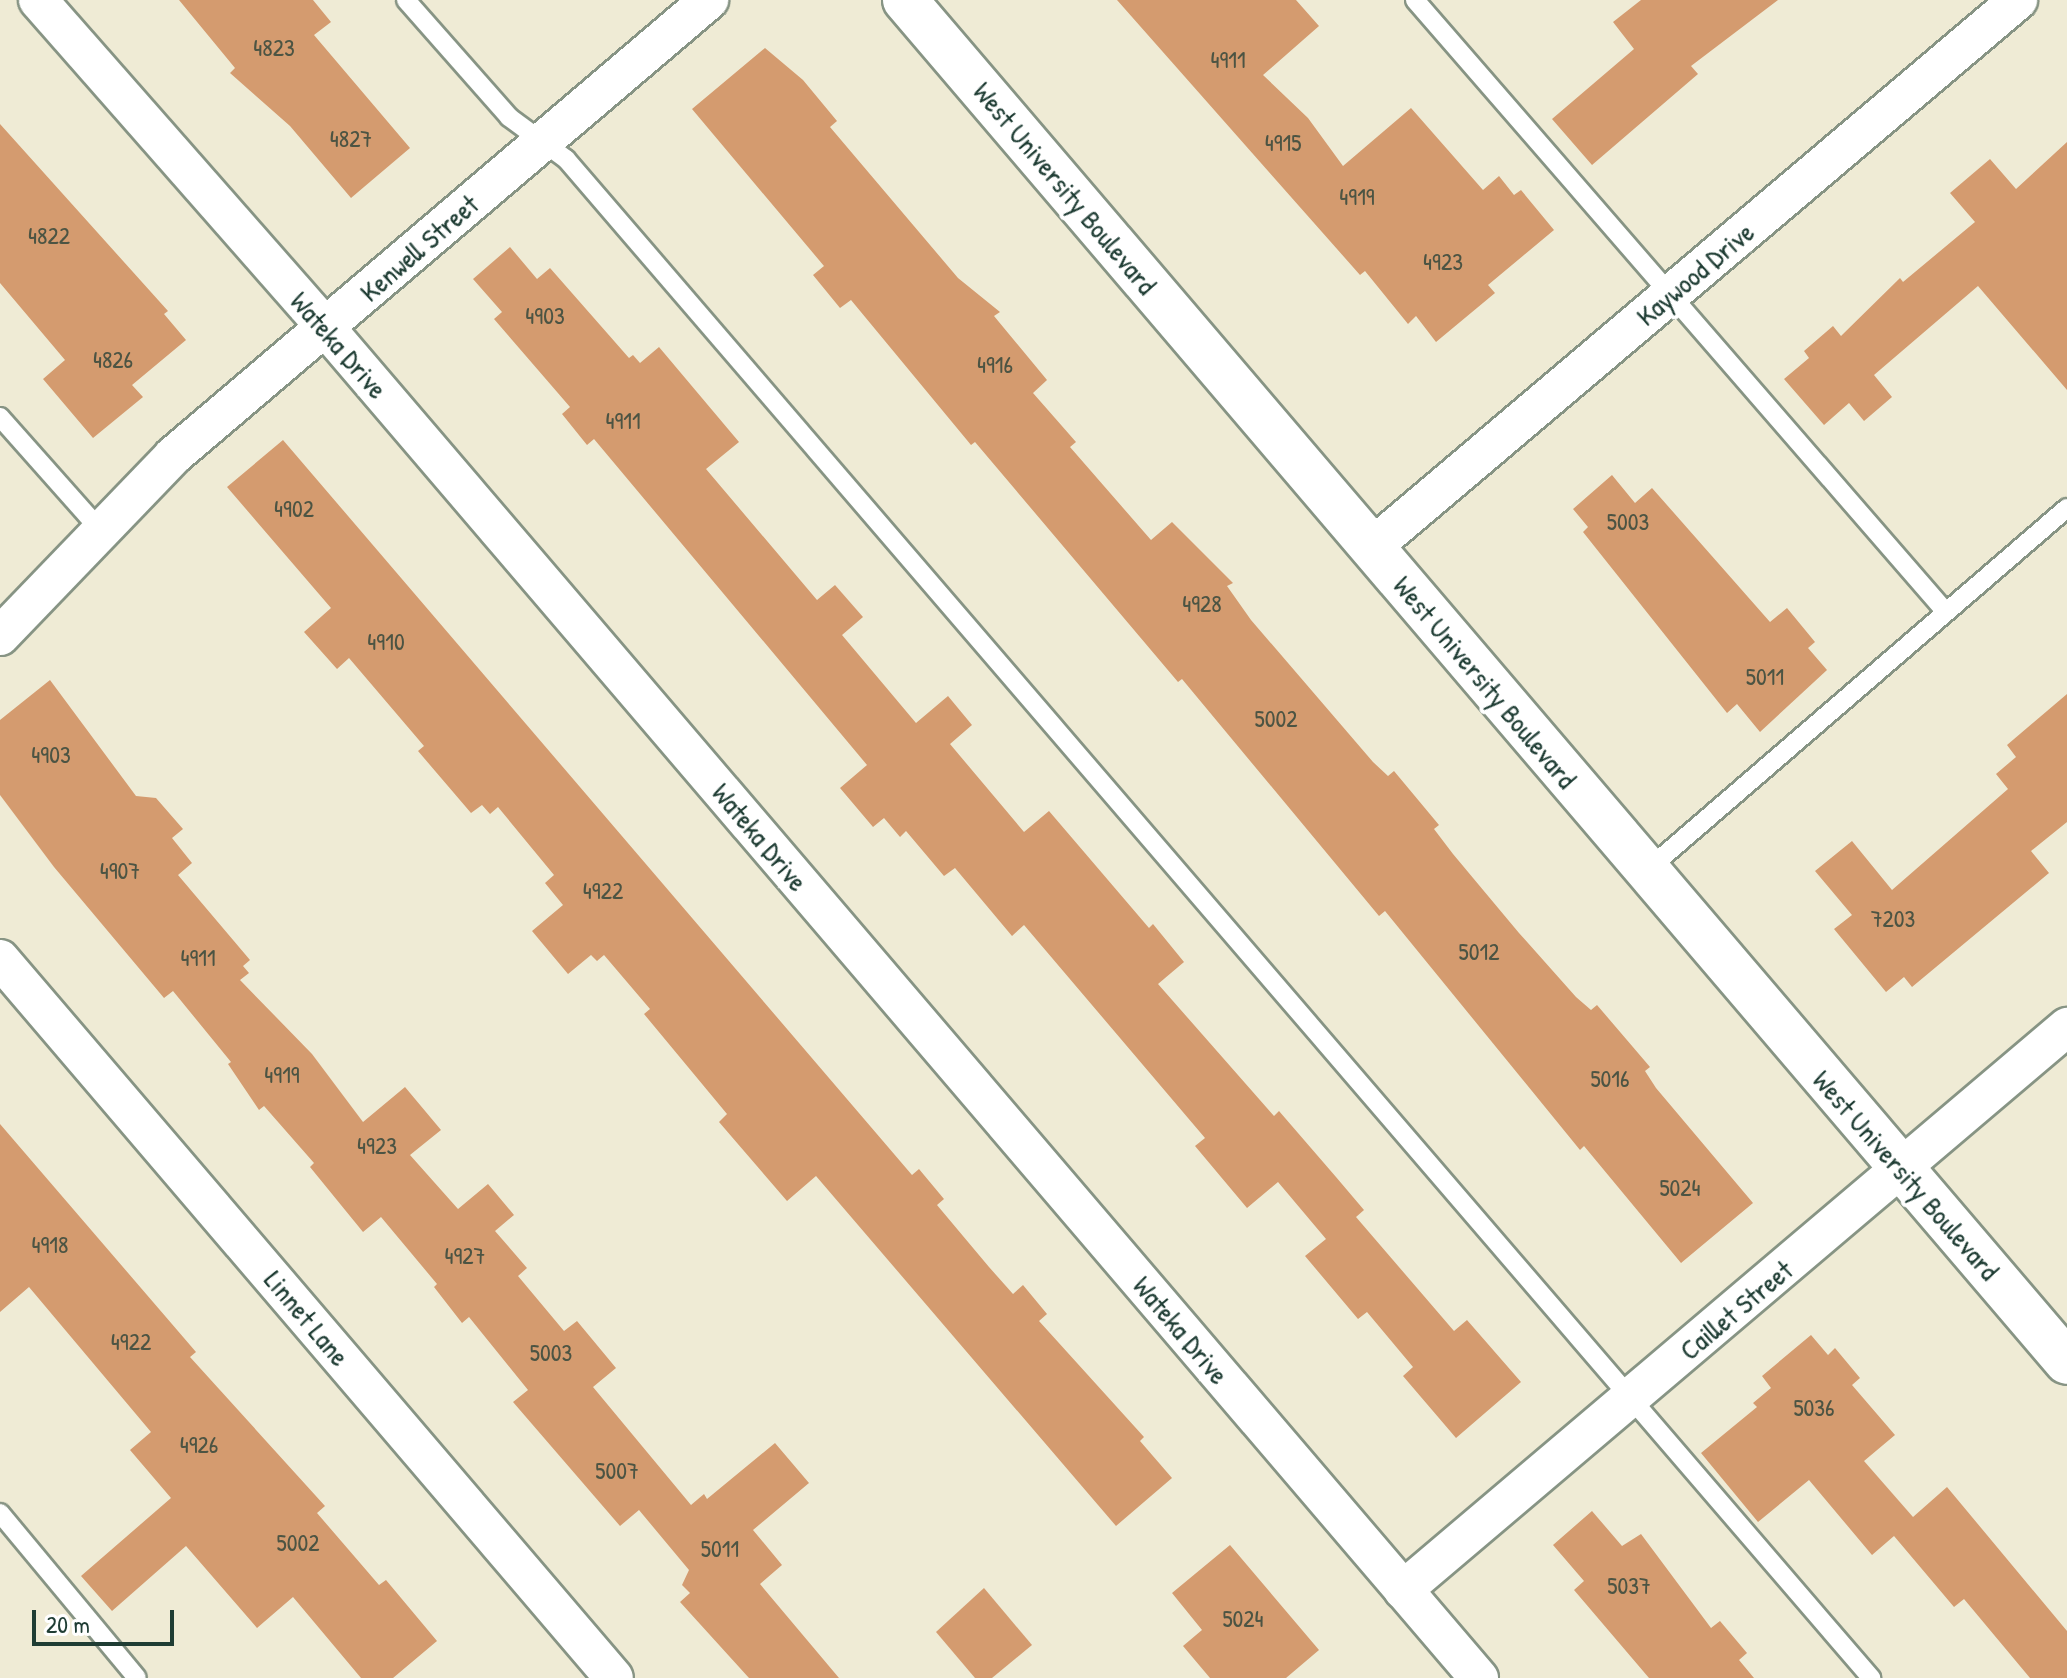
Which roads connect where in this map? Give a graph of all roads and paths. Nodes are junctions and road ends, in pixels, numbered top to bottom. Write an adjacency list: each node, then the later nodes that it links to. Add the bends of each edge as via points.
1 (38, 0): 9 (street, Wateka Drive)
2 (406, 0): 7 (lane, via 509,117)
3 (709, 0): 7 (street, Kenwell Street)
4 (905, 0): 13 (street, West University Boulevard)
5 (1415, 0): 8 (lane)
6 (2018, 0): 8 (street, Kaywood Drive)
7 (542, 142): 9 (street, Kenwell Street); 21 (lane, via 566,159)
8 (1668, 296): 13 (street, Kaywood Drive); 14 (lane)
9 (325, 327): 12 (street, Kenwell Street, via 173,456); 23 (street, Wateka Drive)
10 (0, 417): 12 (lane)
11 (2067, 508): 14 (lane)
12 (103, 533): 15 (street, Kenwell Street)
13 (1371, 548): 16 (street, West University Boulevard)
14 (1945, 611): 16 (lane)
15 (0, 636)
16 (1646, 871): 19 (street, West University Boulevard)
17 (0, 959): 25 (street, Linnet Lane)
18 (2067, 1027): 19 (street, Caillet Street)
19 (1902, 1171): 20 (street, West University Boulevard); 21 (street, Caillet Street)
20 (2067, 1362)
21 (1630, 1398): 23 (street, Caillet Street); 27 (lane)
22 (0, 1513): 24 (lane)
23 (1403, 1590): 26 (street, Wateka Drive)
24 (137, 1678)
25 (614, 1678)
26 (1479, 1678)
27 (1871, 1678)

